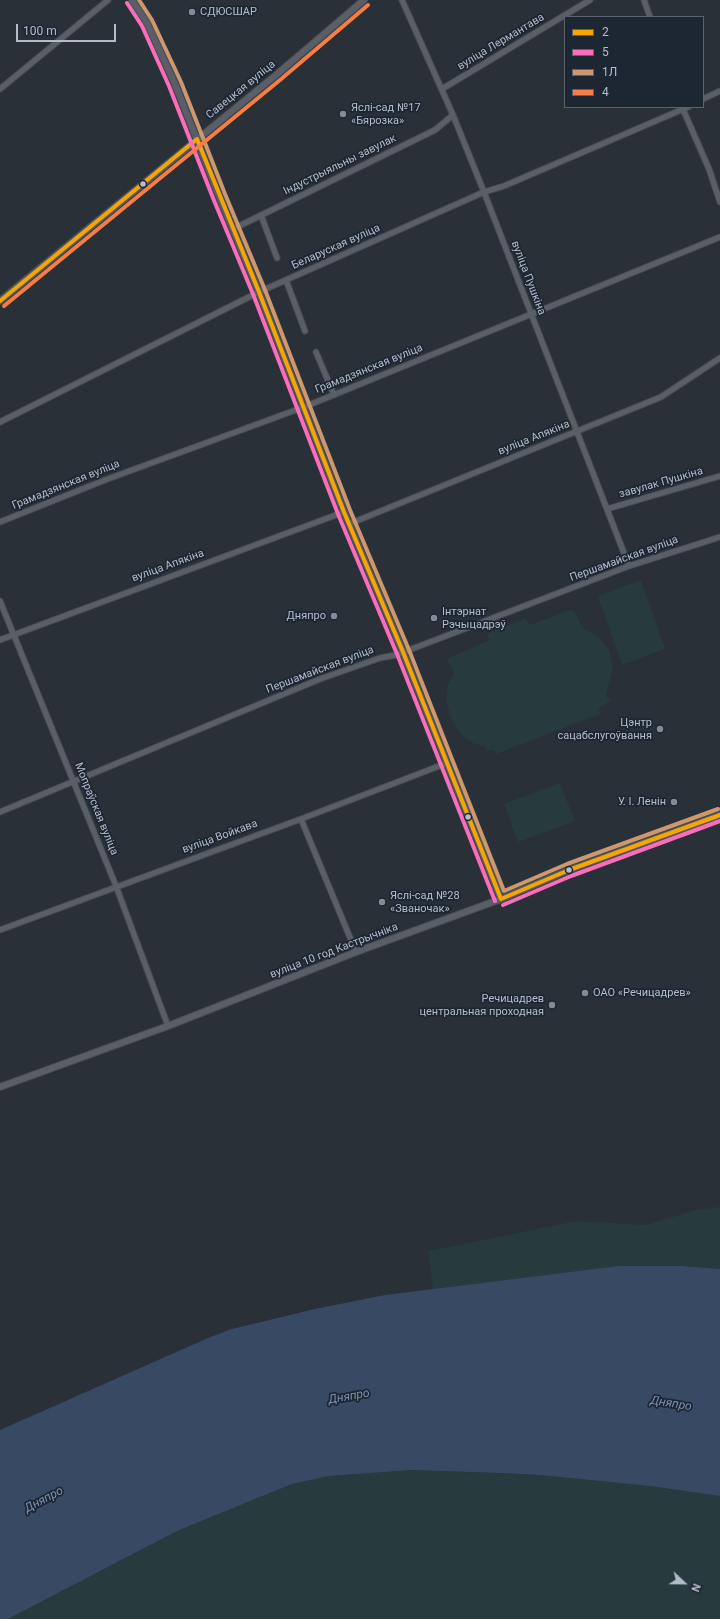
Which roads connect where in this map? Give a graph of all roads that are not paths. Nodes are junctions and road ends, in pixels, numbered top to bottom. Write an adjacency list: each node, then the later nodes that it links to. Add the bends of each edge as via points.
1 (108, 0): 8 (street)
2 (132, 0): 14 (street, via 147,22)
3 (364, 0): 14 (street, Савецкая вуліца)
4 (402, 0): 9 (street, вуліца Пушкіна)
5 (590, 0): 9 (street, вуліца Лермантава)
6 (644, 0): 7 (street)
7 (650, 16)
8 (0, 89)
9 (442, 89): 13 (street, вуліца Пушкіна)
10 (720, 91): 11 (street)
11 (704, 99)
12 (684, 108): 15 (street, Беларуская вуліца, via 504,186); 16 (street)
13 (453, 115): 15 (street, вуліца Пушкіна); 17 (street, Індустрыяльны завулак, via 435,130)
14 (197, 139): 18 (street); 23 (street, Савецкая вуліца)
15 (484, 192): 21 (street, Беларуская вуліца); 24 (street, вуліца Пушкіна)
16 (720, 202)
17 (261, 215): 18 (street, Індустрыяльны завулак); 20 (street)
18 (233, 229): 22 (street)
19 (720, 237): 24 (street, Грамадзянская вуліца)
20 (277, 258)
21 (286, 280): 22 (street, Беларуская вуліца); 25 (street)
22 (259, 292): 29 (street); 30 (street, Беларуская вуліца)
23 (0, 301)
24 (531, 313): 28 (street, Грамадзянская вуліца); 31 (street, вуліца Пушкіна)
25 (305, 331)
26 (316, 352): 28 (street)
27 (720, 358): 31 (street, вуліца Апякіна, via 661,397)
28 (334, 395): 29 (street, Грамадзянская вуліца)
29 (304, 407): 34 (street); 35 (street, Грамадзянская вуліца, via 105,480)
30 (0, 422)
31 (577, 432): 33 (street, вуліца Пушкіна); 36 (street, вуліца Апякіна)
32 (720, 476): 33 (street, завулак Пушкіна)
33 (607, 509): 38 (street, вуліца Пушкіна)
34 (344, 512): 36 (street); 40 (street, вуліца Апякіна)
35 (0, 522)
36 (349, 524): 42 (street)
37 (720, 537): 38 (street, Першамайская вуліца)
38 (629, 566): 42 (street, Першамайская вуліца)
39 (0, 601): 40 (street, Мопраўская вуліца)
40 (13, 635): 41 (street, вуліца Апякіна); 44 (street, Мопраўская вуліца)
41 (0, 640)
42 (403, 652): 43 (street); 44 (street, Першамайская вуліца, via 320,679)
43 (447, 763): 47 (street, вуліца Войкава); 49 (street)
44 (74, 780): 45 (street, Першамайская вуліца); 48 (street, Мопраўская вуліца)
45 (0, 812)
46 (720, 815): 49 (street, вуліца 10 год Кастрычніка, via 569,870)
47 (301, 819): 48 (street, вуліца Войкава); 51 (street)
48 (116, 886): 50 (street, вуліца Войкава); 52 (street, Мопраўская вуліца)
49 (501, 899): 51 (street, вуліца 10 год Кастрычніка)
50 (0, 930)
51 (356, 952): 52 (street, вуліца 10 год Кастрычніка)
52 (168, 1026): 53 (street, вуліца 10 год Кастрычніка)
53 (0, 1087)

